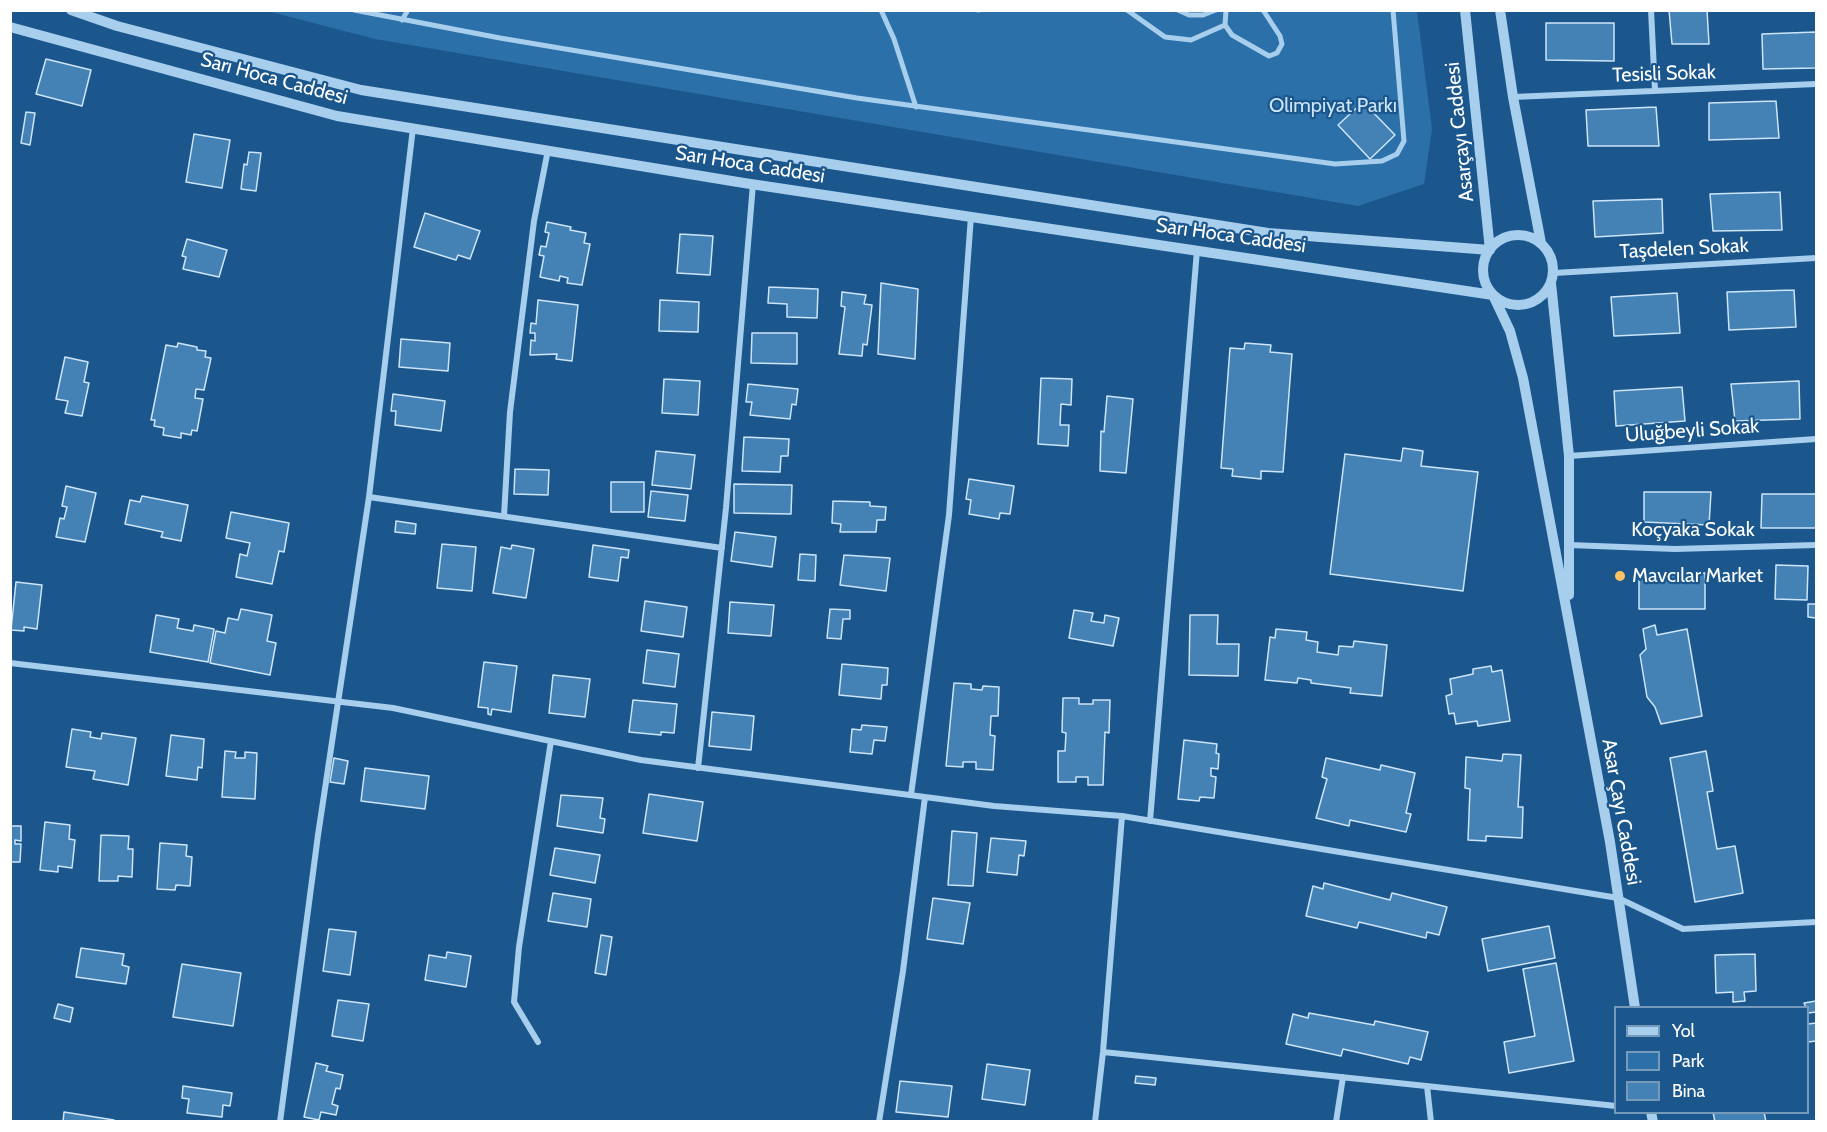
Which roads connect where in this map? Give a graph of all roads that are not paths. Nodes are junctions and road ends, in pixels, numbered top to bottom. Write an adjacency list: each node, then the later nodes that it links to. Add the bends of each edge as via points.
1 (71, 10): 29 (street, Sarı Hoca Caddesi, via 117,26 360,90 1268,232)
2 (354, 10): 16 (street)
3 (408, 10): 16 (street)
4 (881, 10): 22 (street)
5 (1127, 10): 15 (street)
6 (1137, 10): 15 (street)
7 (1178, 10): 8 (street, via 1189,15)
8 (1216, 10)
9 (1226, 10): 17 (street)
10 (1263, 10): 17 (street, via 1280,36 1282,44 1277,53 1269,56 1232,35)
11 (1393, 10): 22 (street, via 1404,141 1397,154 1382,161 1335,165)
12 (1465, 10): 29 (street, Asarçayı Caddesi)
13 (1500, 10): 21 (street)
14 (1651, 10): 20 (street)
15 (1139, 19): 17 (street, via 1165,37 1191,40)
16 (402, 20): 22 (street)
17 (1225, 25)
18 (10, 27): 23 (street, Sarı Hoca Caddesi, via 336,116)
19 (1816, 84): 20 (street, Tesisli Sokak)
20 (1655, 91): 21 (street, Tesisli Sokak)
21 (1513, 97): 27 (street)
22 (916, 107)
23 (413, 128): 24 (street, Sarı Hoca Caddesi); 35 (street)
24 (548, 150): 25 (street, Sarı Hoca Caddesi); 36 (street, via 534,221 510,412)
25 (753, 184): 26 (street, Sarı Hoca Caddesi); 39 (street)
26 (971, 216): 28 (street, Sarı Hoca Caddesi); 45 (street, via 949,515)
27 (1541, 243): 29 (street, via 1514,235); 31 (street, via 1553,261)
28 (1197, 250): 32 (street, Sarı Hoca Caddesi); 48 (street)
29 (1490, 250): 32 (street, via 1483,273)
30 (1816, 258): 31 (street, Taşdelen Sokak)
31 (1552, 278): 32 (street, via 1545,294 1525,305 1502,301); 34 (street)
32 (1493, 294): 40 (street, via 1510,331 1523,378)
33 (1816, 439): 34 (street, Uluğbeyli Sokak)
34 (1569, 456): 37 (street)
35 (369, 497): 36 (street); 42 (street)
36 (504, 516): 39 (street)
37 (1569, 545): 38 (street, Koçyaka Sokak, via 1675,549); 40 (street)
38 (1816, 545)
39 (722, 548): 44 (street)
40 (1569, 622): 49 (street, Asar Çayı Caddesi)
41 (10, 663): 42 (street)
42 (339, 702): 43 (street, via 393,708); 57 (street)
43 (551, 741): 44 (street); 52 (street, via 514,1002)
44 (698, 768): 45 (street)
45 (911, 795): 46 (street)
46 (925, 797): 47 (street); 58 (street)
47 (1122, 816): 48 (street); 53 (street)
48 (1150, 821): 49 (street)
49 (1618, 898): 50 (street, via 1683,929); 51 (street, Asar Çayı Caddesi)
50 (1816, 922)
51 (1635, 1006)
52 (538, 1042)
53 (1103, 1052): 54 (street); 59 (street)
54 (1343, 1077): 55 (street); 60 (street)
55 (1427, 1086): 56 (street); 61 (street)
56 (1614, 1106)
57 (280, 1122)
58 (879, 1122)
59 (1095, 1122)
60 (1336, 1122)
61 (1431, 1122)

